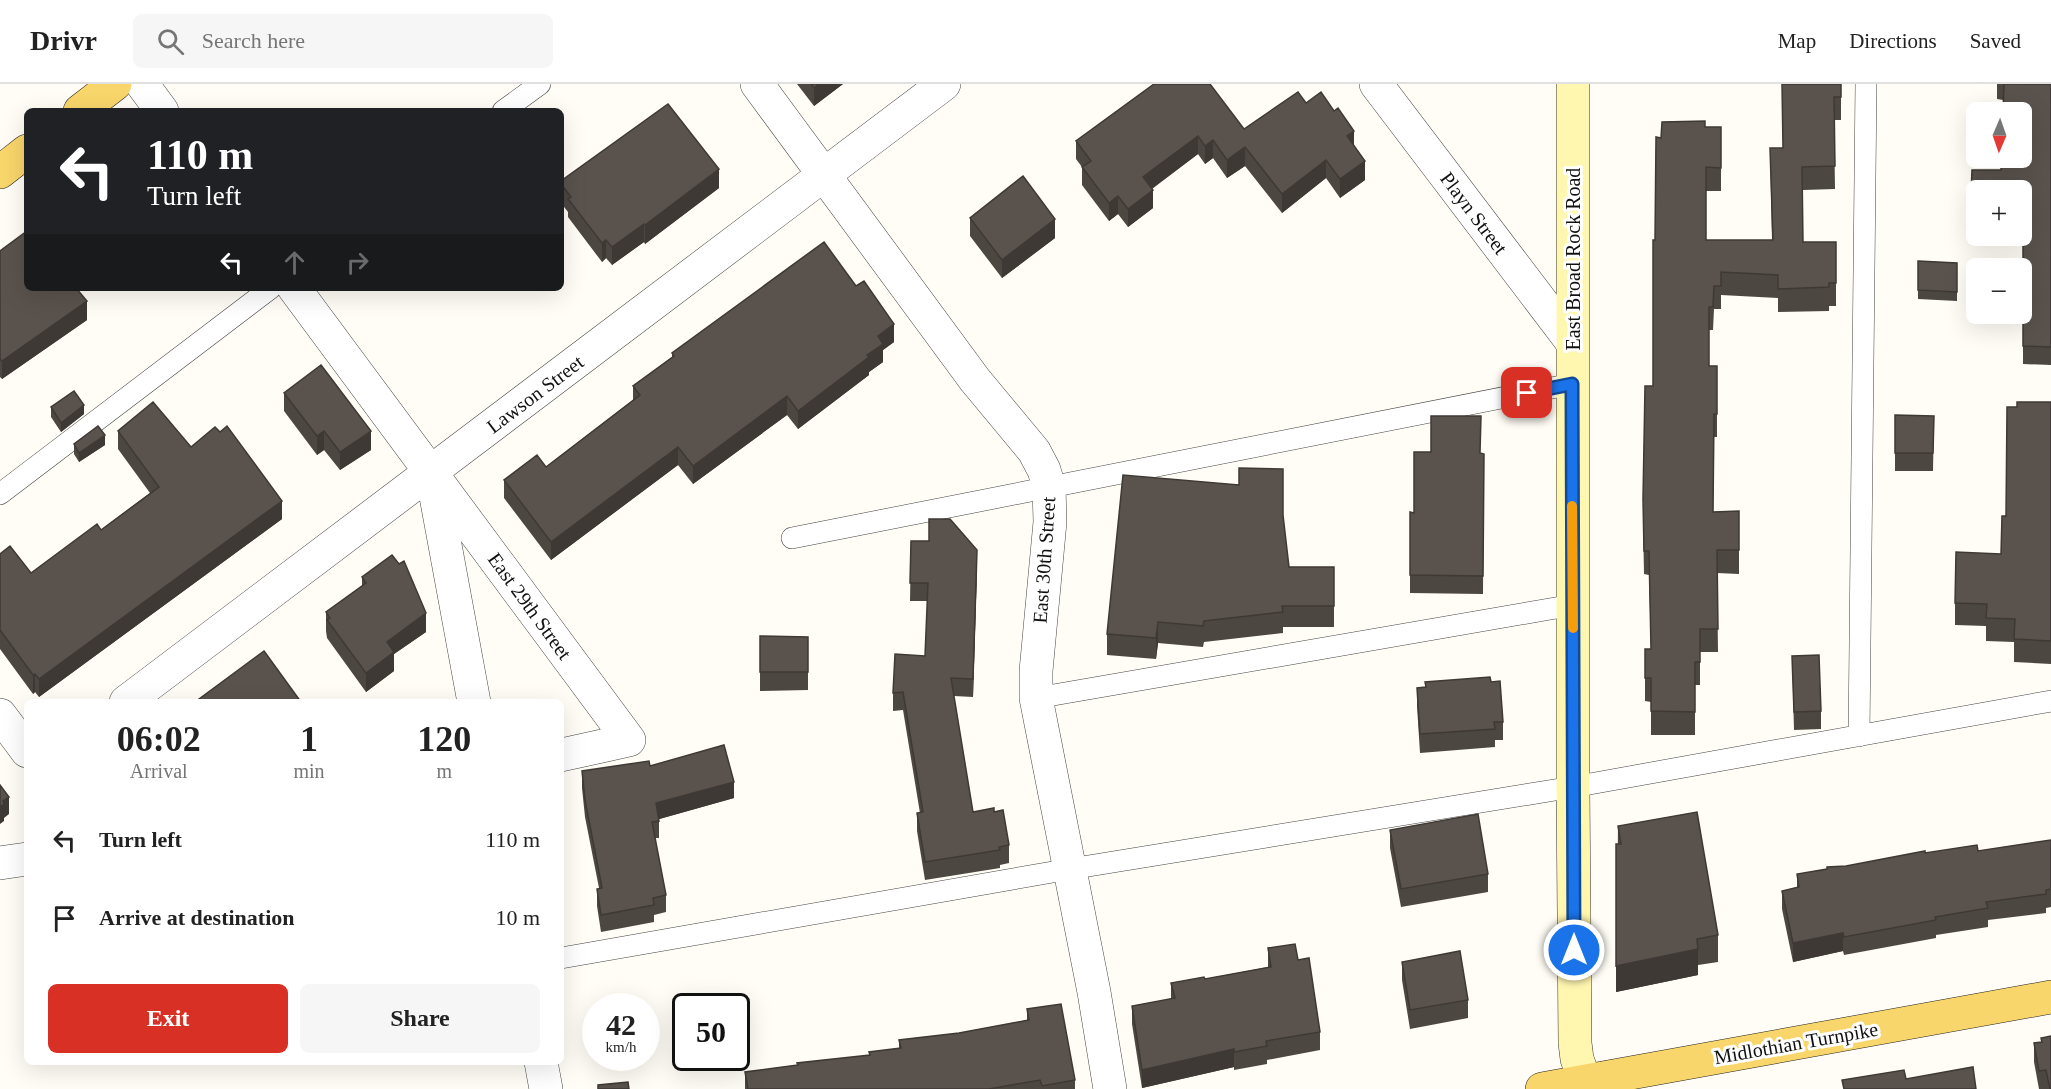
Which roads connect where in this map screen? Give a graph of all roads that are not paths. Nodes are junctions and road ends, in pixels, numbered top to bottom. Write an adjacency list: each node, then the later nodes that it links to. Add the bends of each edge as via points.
1 (115, 84): 9 (main road)
2 (142, 84): 10 (street)
3 (540, 84): 11 (lane)
4 (757, 84): 14 (street, East 30th Street)
5 (944, 84): 14 (street, Lawson Street)
6 (1376, 84): 17 (street, Playn Street)
7 (1573, 84): 17 (main road, East Broad Rock Road)
8 (1866, 84): 29 (lane)
9 (84, 108)
10 (160, 108)
11 (507, 108)
12 (24, 153): 13 (main road)
13 (0, 172)
14 (825, 174): 19 (street, Lawson Street); 20 (street, East 30th Street, via 975,380 1034,452)
15 (267, 291): 21 (lane)
16 (296, 291): 19 (street, East 29th Street)
17 (1572, 342): 18 (main road, East Broad Rock Road)
18 (1572, 384): 20 (lane); 23 (main road, East Broad Rock Road)
19 (431, 472): 25 (street, Lawson Street); 26 (street, East 29th Street); 31 (street, East 29th Street, via 629,740)
20 (1049, 487): 22 (lane); 24 (street, East 30th Street, via 1050,522)
21 (0, 494)
22 (792, 538)
23 (1573, 605): 24 (lane); 32 (main road, East Broad Rock Road)
24 (1036, 698): 35 (street, East 30th Street)
25 (130, 699)
26 (473, 699)
27 (2051, 701): 29 (lane)
28 (0, 715): 30 (street)
29 (1859, 736): 32 (lane)
30 (24, 747)
31 (564, 754)
32 (1573, 787): 35 (lane); 39 (main road, East Broad Rock Road, via 1575,1043)
33 (24, 860): 34 (street)
34 (0, 864)
35 (1070, 868): 36 (lane); 41 (street, East 30th Street)
36 (564, 957)
37 (2051, 997): 39 (main road, Midlothian Turnpike)
38 (542, 1065): 40 (street)
39 (1586, 1085): 42 (main road, Midlothian Turnpike)
40 (546, 1089)
41 (1110, 1089)
42 (1542, 1089)

